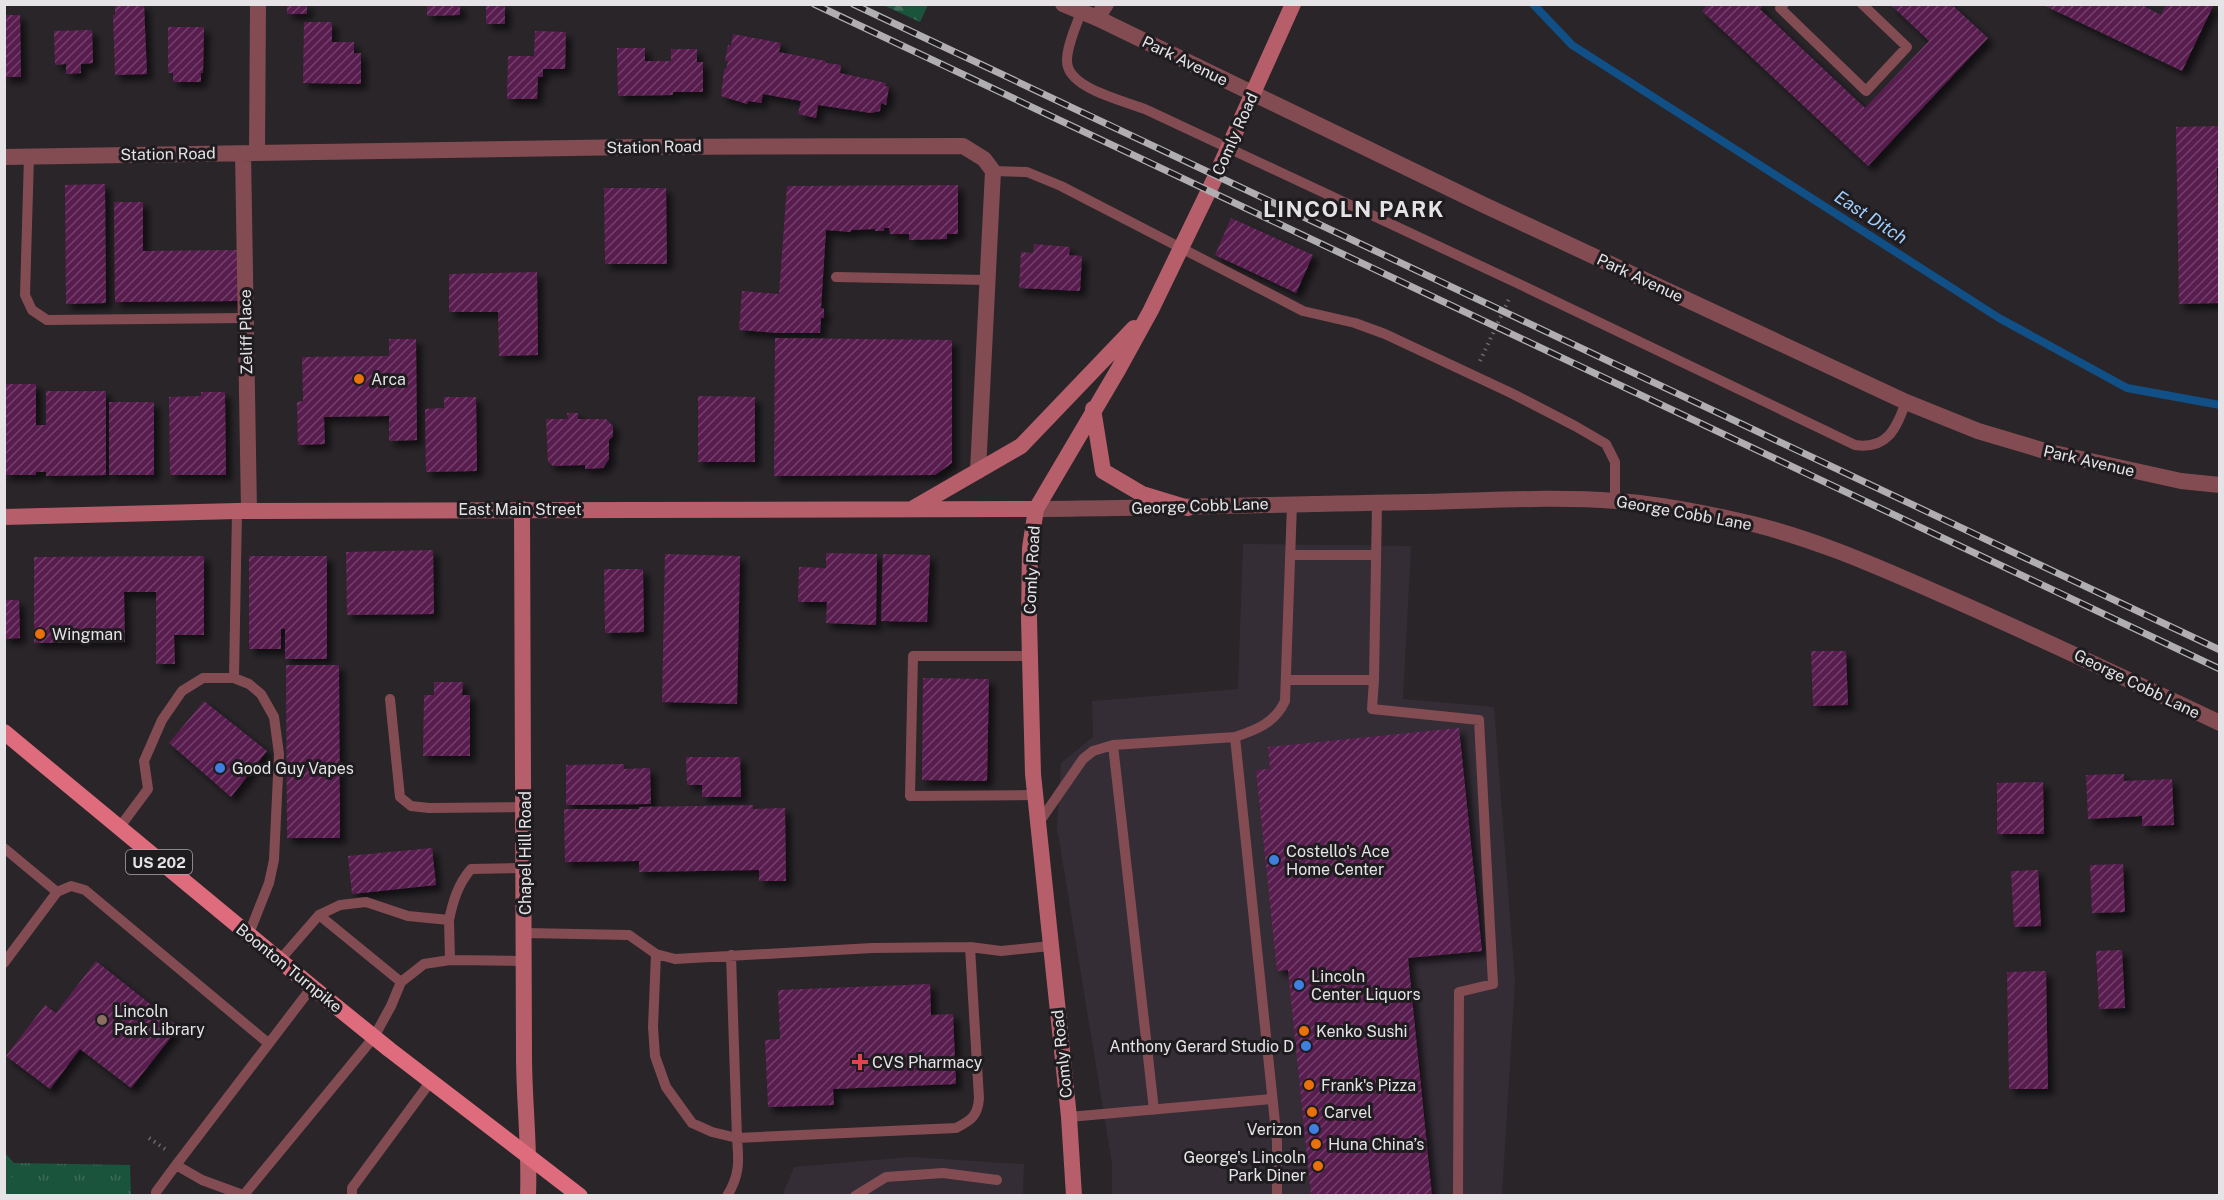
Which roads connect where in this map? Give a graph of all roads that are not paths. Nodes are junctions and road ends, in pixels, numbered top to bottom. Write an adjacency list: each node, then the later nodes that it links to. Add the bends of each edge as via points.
1 (258, 4): 7 (street, Zeliff Place)
2 (1064, 4): 6 (street, Park Avenue)
3 (1293, 4): 13 (main road, Comly Road)
4 (1784, 4): 5 (lane, via 1780,8 1866,91 1907,47)
5 (1862, 4)
6 (1095, 11): 15 (street, Park Avenue, via 1495,210); 15 (lane, via 1068,51 1070,74 1082,84 1147,110 1855,445 1868,447 1889,437)
7 (250, 153): 8 (street, Station Road); 10 (street, Station Road, via 963,146 984,159); 14 (street, Zeliff Place)
8 (29, 156): 9 (street, Station Road); 14 (lane, via 26,295 32,310 47,320)
9 (4, 157)
10 (993, 171): 12 (street); 19 (lane, via 1027,172 1061,186 1303,311 1385,334 1575,426 1606,444 1615,462)
11 (836, 278): 12 (lane)
12 (987, 280): 17 (street)
13 (1151, 310): 16 (main road, Comly Road); 17 (main road, via 1021,446)
14 (246, 318): 26 (street, Zeliff Place)
15 (1906, 402): 18 (street, Park Avenue, via 1978,431 2045,451 2181,481)
16 (1093, 410): 22 (main road, via 1103,471 1142,494); 23 (main road, Comly Road)
17 (978, 471): 25 (main road)
18 (2220, 485)
19 (1615, 500): 20 (street, George Cobb Lane); 35 (street, George Cobb Lane, via 1733,519 1848,554 2049,641)
20 (1377, 503): 21 (street, George Cobb Lane); 29 (lane)
21 (1292, 504): 22 (street, George Cobb Lane); 28 (lane)
22 (1188, 508): 23 (street, George Cobb Lane)
23 (1036, 509): 25 (main road, East Main Street); 30 (main road, Comly Road, via 1030,548)
24 (522, 510): 25 (main road, East Main Street); 26 (main road, East Main Street); 40 (main road, Chapel Hill Road)
25 (912, 510)
26 (243, 511): 27 (main road, East Main Street); 31 (lane)
27 (4, 518)
28 (1290, 555): 29 (lane); 32 (lane)
29 (1375, 555): 33 (lane)
30 (1029, 656): 39 (main road, Comly Road); 39 (lane, via 913,656 910,796)
31 (234, 678): 42 (lane, via 203,678 182,691 162,720 144,761 148,789); 49 (lane, via 261,694 274,717 279,754 274,860)
32 (1287, 680): 33 (lane); 37 (lane, via 1280,711 1268,723)
33 (1374, 680): 79 (lane, via 1372,709 1479,720 1493,984 1459,992)
34 (390, 699): 40 (lane, via 400,797 411,806)
35 (2220, 723)
36 (4, 732): 42 (main road, Boonton Turnpike / US 202)
37 (1235, 737): 38 (lane); 63 (lane)
38 (1113, 745): 41 (lane, via 1092,751 1083,759); 64 (lane)
39 (1034, 795): 41 (main road, Comly Road)
40 (525, 807): 44 (main road, Chapel Hill Road)
41 (1038, 824): 50 (main road, Comly Road)
42 (120, 828): 49 (main road, Boonton Turnpike / US 202)
43 (4, 848): 45 (lane)
44 (525, 868): 47 (lane, via 471,869 454,897); 48 (main road, Chapel Hill Road)
45 (57, 892): 57 (lane); 61 (lane, via 71,886 85,890)
46 (319, 915): 47 (lane, via 340,905 366,902 408,916); 55 (lane); 58 (lane)
47 (448, 920): 54 (lane)
48 (525, 933): 52 (lane, via 629,935); 56 (main road, Chapel Hill Road)
49 (248, 936): 55 (main road, Boonton Turnpike / US 202)
50 (1050, 946): 51 (lane, via 1001,951); 65 (main road, Comly Road)
51 (970, 947): 53 (lane); 66 (lane, via 979,1098 972,1120 956,1128)
52 (656, 954): 53 (lane, via 675,959); 66 (lane, via 655,1056 666,1087 692,1123)
53 (731, 955): 66 (lane)
54 (450, 960): 56 (lane); 58 (lane, via 424,964)
55 (279, 961): 59 (main road, Boonton Turnpike / US 202)
56 (524, 961): 67 (main road, Chapel Hill Road)
57 (4, 963)
58 (401, 982): 60 (lane)
59 (312, 987): 60 (main road, Boonton Turnpike / US 202); 61 (lane)
60 (374, 1037): 62 (main road, Boonton Turnpike / US 202); 70 (lane)
61 (268, 1043): 68 (lane)
62 (430, 1082): 67 (main road, Boonton Turnpike / US 202); 72 (lane, via 352,1188)
63 (1272, 1099): 64 (lane); 78 (lane)
64 (1154, 1110): 65 (lane)
65 (1069, 1117): 77 (main road, Comly Road)
66 (737, 1138): 75 (lane, via 736,1181)
67 (529, 1158): 73 (main road, Chapel Hill Road); 74 (main road, Boonton Turnpike / US 202)
68 (176, 1165): 70 (lane, via 202,1180); 71 (lane)
69 (997, 1180): 76 (lane, via 943,1173 885,1177)
70 (243, 1195)
71 (156, 1196)
72 (352, 1196)
73 (528, 1196)
74 (580, 1196)
75 (727, 1196)
76 (855, 1196)
77 (1074, 1196)
78 (1277, 1196)
79 (1458, 1196)

